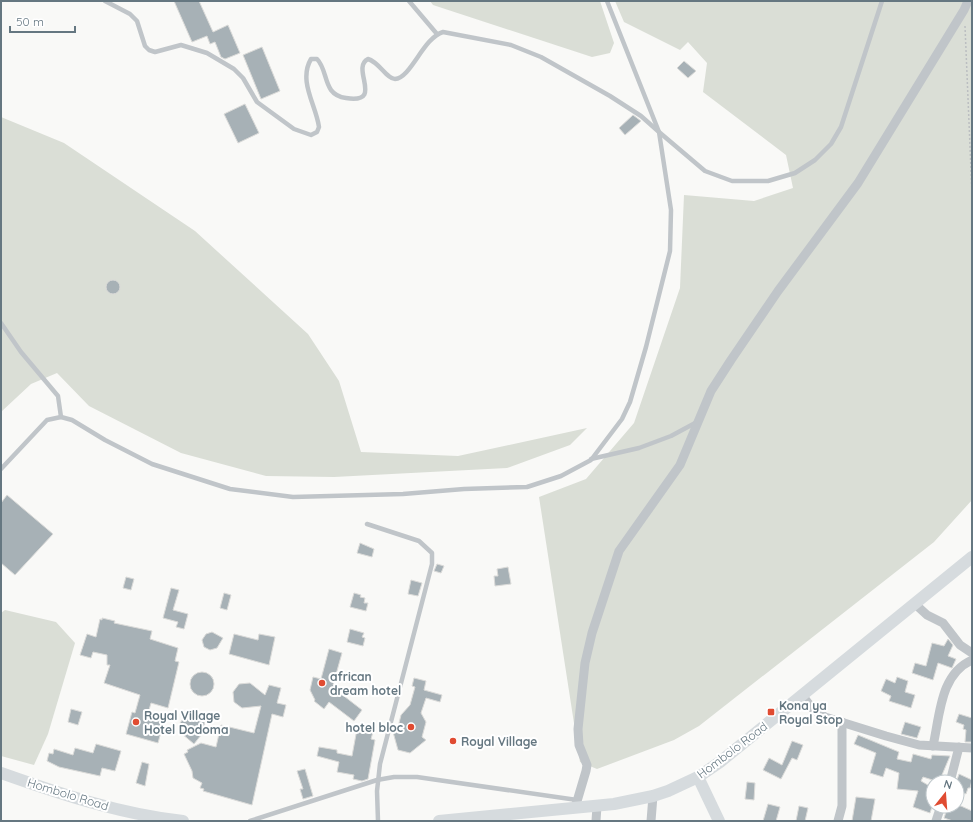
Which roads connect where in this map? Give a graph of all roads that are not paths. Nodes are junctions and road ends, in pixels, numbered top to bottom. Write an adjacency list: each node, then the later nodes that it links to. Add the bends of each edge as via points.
1 (105, 1): 6 (lane, via 130,14 137,21 145,46 149,50 155,52 181,45 207,53 234,69 258,102 294,129 311,135 320,127 308,90 306,73 311,59 317,59 322,64 326,83 331,90 342,98 355,99 363,96 366,89 366,81 361,72 365,60 374,60 389,77 395,79 415,61 430,39)
2 (409, 1): 6 (lane)
3 (607, 1): 7 (lane)
4 (882, 1): 7 (lane, via 841,127 831,144 815,160 795,173 768,181 732,180 705,171)
5 (968, 1): 10 (street, via 858,183 778,291 731,360 711,391)
6 (437, 34): 7 (lane, via 443,32 511,45 541,57 610,96 641,116)
7 (659, 132): 11 (lane, via 672,210 670,251 630,402 622,419)
8 (1, 323): 9 (lane, via 21,352 58,396)
9 (61, 417): 11 (lane, via 72,420 152,464 230,489 293,497 527,487 561,476); 12 (lane, via 46,420)
10 (698, 421): 11 (lane, via 671,436 639,448); 28 (street, via 680,465 615,560 608,590 592,633 586,663 578,729 579,745 587,765)
11 (591, 460)
12 (1, 469)
13 (367, 524): 26 (lane, via 419,541 432,553 432,564)
14 (972, 557): 15 (street, Hombolo Road)
15 (915, 604): 16 (street, via 926,615 943,623 960,645); 18 (street, Hombolo Road)
16 (972, 653)
17 (972, 660): 20 (street, via 961,664 949,681)
18 (802, 695): 19 (street, via 812,708 825,717); 25 (street, Hombolo Road)
19 (842, 722): 20 (street, via 910,744); 39 (street, via 842,806)
20 (933, 746): 21 (street)
21 (959, 748): 22 (street); 24 (street)
22 (972, 748)
23 (1, 773): 31 (street, Hombolo Road)
24 (952, 774)
25 (698, 777): 27 (street, Hombolo Road); 38 (street)
26 (377, 780): 28 (lane, via 394,777 417,778); 33 (lane); 34 (lane)
27 (653, 796): 29 (street, Hombolo Road); 37 (street)
28 (576, 804): 29 (street, Hombolo Road); 30 (street, Hombolo Road)
29 (597, 806): 36 (street)
30 (530, 817): 35 (street, Hombolo Road)
31 (147, 819): 32 (street, Hombolo Road)
32 (183, 821)
33 (250, 821)
34 (378, 821)
35 (439, 821)
36 (596, 821)
37 (651, 821)
38 (719, 821)
39 (838, 821)

